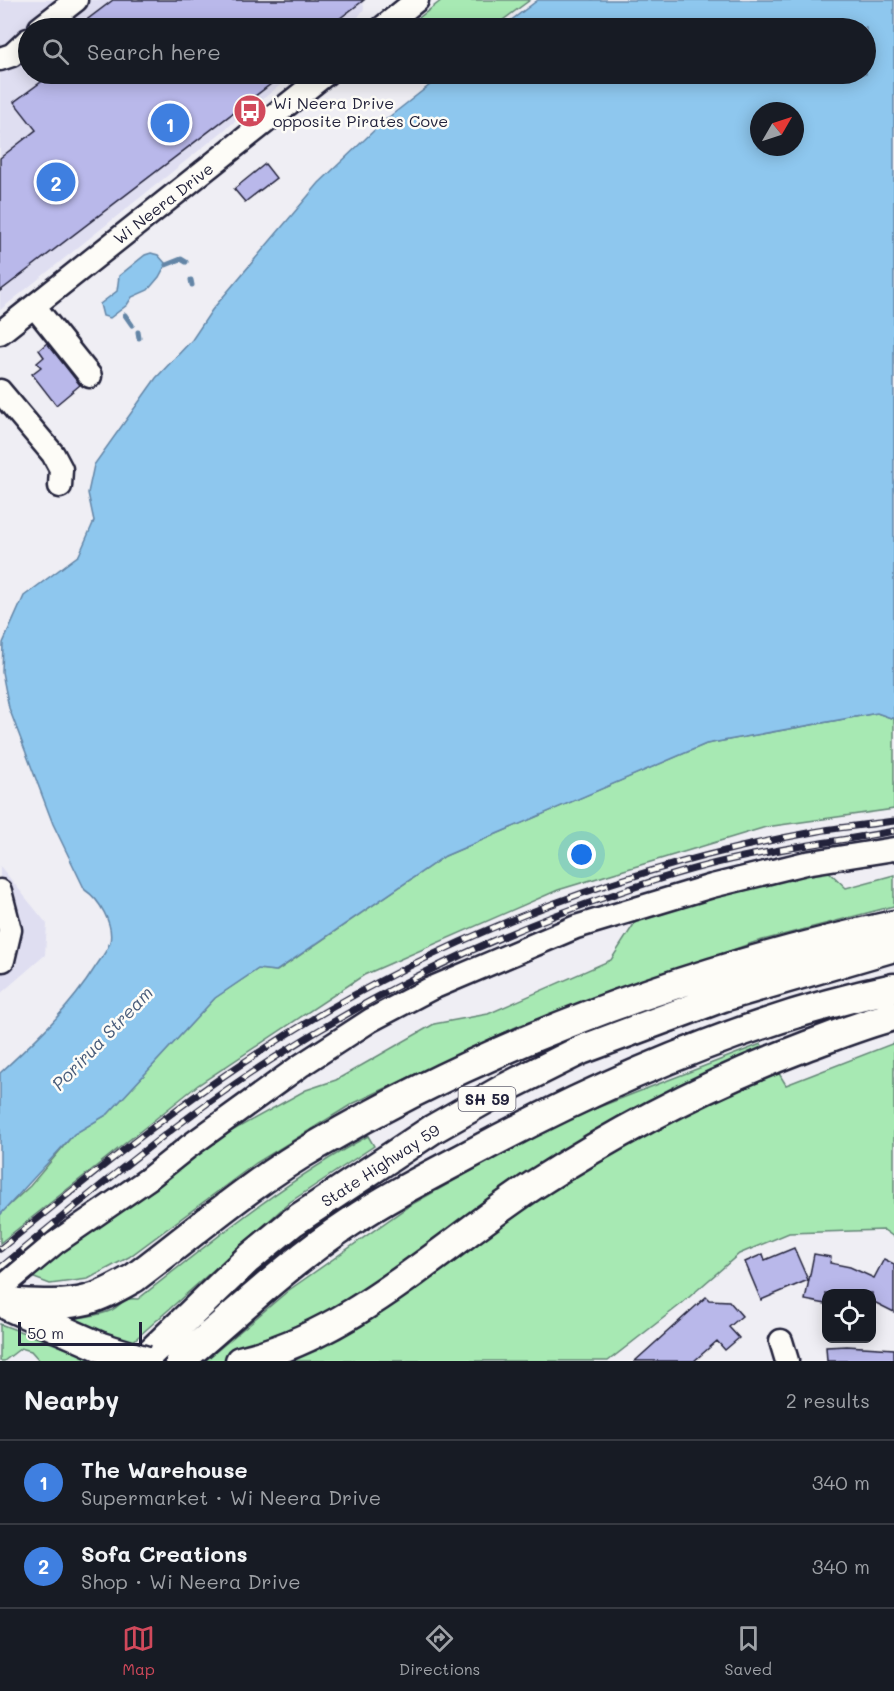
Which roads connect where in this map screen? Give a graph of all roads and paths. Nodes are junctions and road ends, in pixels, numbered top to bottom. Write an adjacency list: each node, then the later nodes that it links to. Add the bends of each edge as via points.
1 (76, 0): 3 (street)
2 (404, 4): 4 (street)
3 (53, 18)
4 (391, 18)
5 (18, 49): 6 (street)
6 (0, 59)
7 (313, 84): 8 (street, Wi Neera Drive)
8 (34, 306): 9 (street, Wi Neera Drive); 10 (street)
9 (0, 333)
10 (90, 376)
11 (2, 398): 12 (street, via 53,454 61,469)
12 (60, 486)
13 (894, 849): 20 (street, via 806,863 587,923 430,989 371,1020 300,1066 55,1243)
14 (0, 891): 17 (street, via 10,930)
15 (894, 925): 21 (main road, via 750,960 591,1014 406,1096 315,1145 116,1288 88,1300)
16 (894, 947): 23 (main road, State Highway 59 / SH 59, via 723,997 581,1050 507,1087 434,1129 292,1222)
17 (3, 960)
18 (894, 988): 25 (main road, State Highway 59 / SH 59, via 751,1029 539,1117 347,1224 263,1287)
19 (894, 1016): 22 (main road, via 748,1068 621,1132 534,1185 344,1320)
20 (0, 1289)
21 (0, 1302): 24 (main road, bridge, via 101,1347)
22 (252, 1358)
23 (142, 1361)
24 (147, 1361)
25 (180, 1361)

